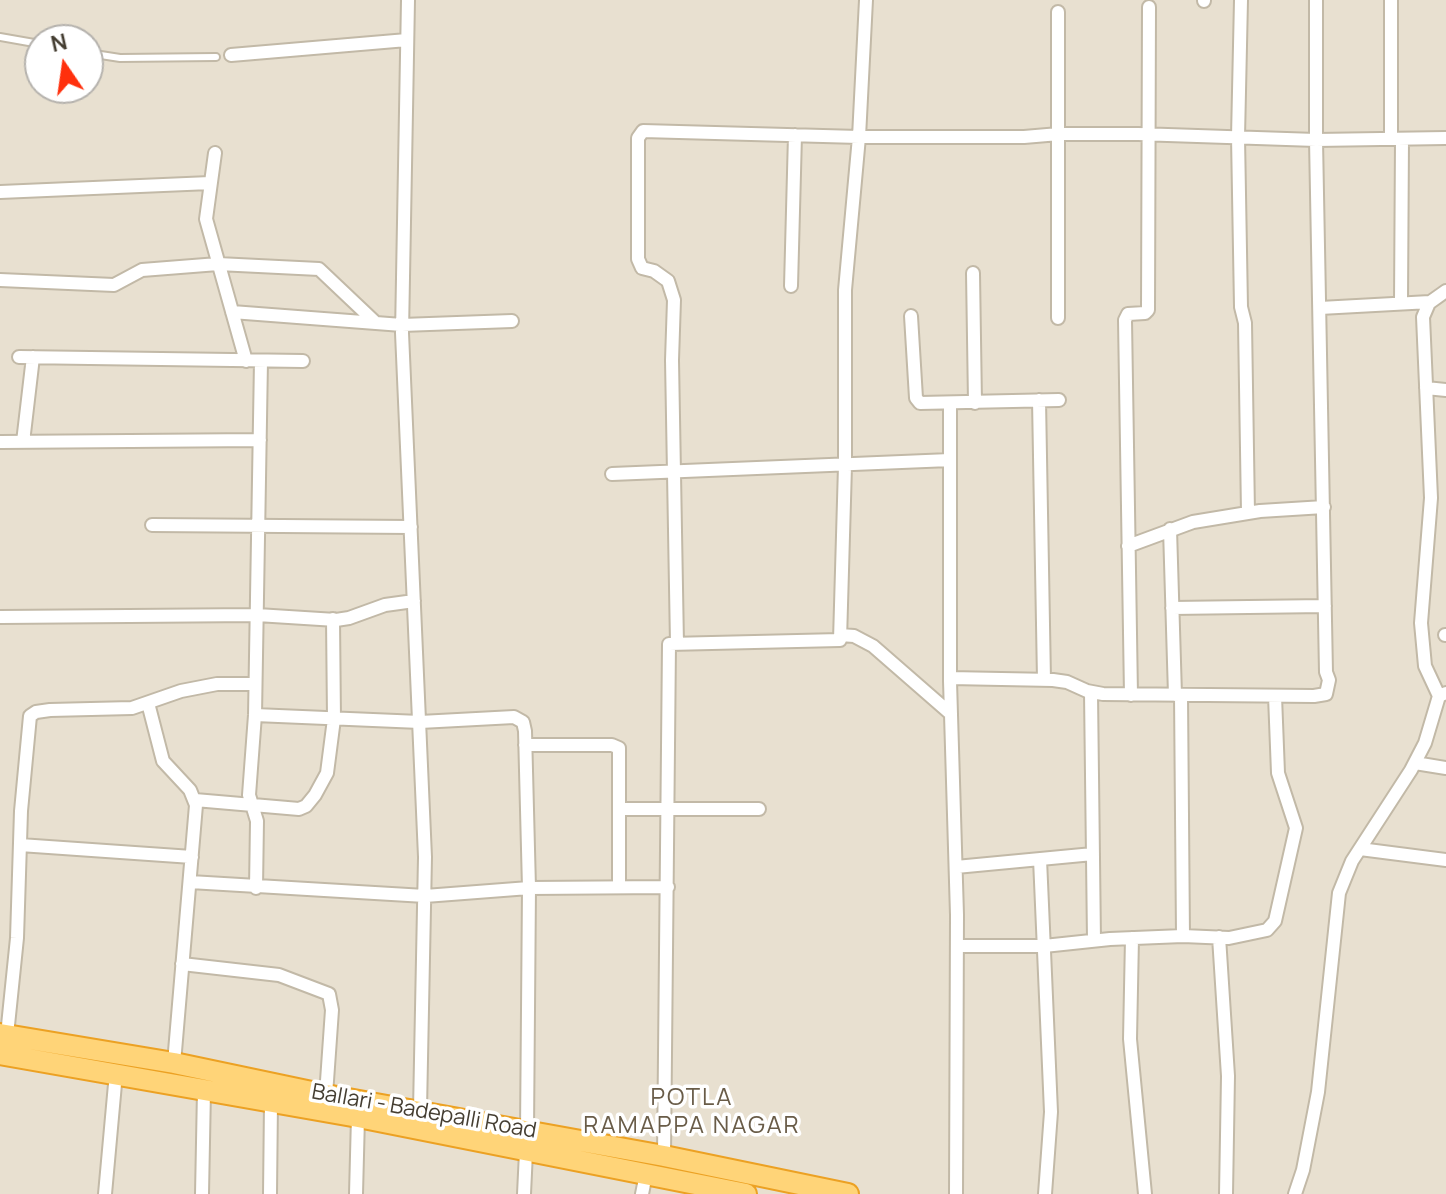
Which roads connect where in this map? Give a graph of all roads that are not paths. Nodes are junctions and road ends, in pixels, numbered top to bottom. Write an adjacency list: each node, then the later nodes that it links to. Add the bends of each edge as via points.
1 (408, 0): 9 (street)
2 (866, 0): 17 (street)
3 (1241, 0): 18 (street)
4 (1316, 0): 21 (street)
5 (1391, 0): 20 (street)
6 (1149, 7): 15 (street)
7 (1058, 12): 14 (street)
8 (0, 37): 10 (lane)
9 (407, 40): 11 (street); 38 (street)
10 (24, 41)
11 (231, 55)
12 (104, 56): 13 (lane)
13 (216, 57)
14 (1059, 134): 15 (street); 17 (street); 35 (street)
15 (1149, 134): 18 (street); 63 (street, via 1148,310 1128,314 1125,320)
16 (795, 135): 17 (street); 28 (street); 55 (street, via 643,131 638,138 638,259 642,268 668,281 674,300)
17 (859, 137): 54 (street, via 845,290)
18 (1238, 137): 21 (street); 58 (street)
19 (1446, 138): 20 (street)
20 (1397, 139): 21 (street); 30 (street)
21 (1316, 140): 32 (street)
22 (215, 153): 23 (street)
23 (210, 183): 24 (street); 25 (street, via 206,219)
24 (0, 192)
25 (218, 264): 27 (street, via 142,270 114,285); 33 (street); 37 (street, via 319,269)
26 (973, 273): 49 (street)
27 (0, 280)
28 (791, 286)
29 (1446, 291): 31 (street)
30 (1401, 302): 31 (street); 32 (street)
31 (1430, 302): 44 (street, via 1423,317)
32 (1320, 308): 57 (street)
33 (232, 312): 37 (street); 41 (street)
34 (911, 316): 48 (street, via 916,398 922,404)
35 (1058, 318)
36 (512, 321): 38 (street)
37 (376, 323): 38 (street)
38 (402, 325): 61 (street)
39 (19, 357): 40 (street)
40 (33, 357): 41 (street); 52 (street)
41 (246, 361): 42 (street)
42 (261, 361): 43 (street); 50 (street)
43 (303, 361)
44 (1426, 388): 45 (street); 76 (street, via 1431,498 1421,623 1425,666)
45 (1446, 390)
46 (1039, 400): 47 (street); 49 (street); 73 (street)
47 (1059, 400)
48 (950, 403): 49 (street); 53 (street)
49 (975, 403)
50 (260, 440): 52 (street); 60 (street)
51 (0, 442): 52 (street)
52 (23, 442)
53 (950, 460): 54 (street); 72 (street)
54 (845, 466): 55 (street); 70 (street)
55 (675, 472): 56 (street); 71 (street)
56 (612, 474)
57 (1324, 507): 58 (street); 65 (street)
58 (1248, 513): 62 (street)
59 (152, 525): 60 (street)
60 (260, 527): 61 (street); 67 (street)
61 (411, 527): 64 (street)
62 (1170, 529): 63 (street); 66 (street)
63 (1128, 546): 77 (street)
64 (414, 601): 69 (street); 84 (street)
65 (1325, 606): 66 (street); 79 (street, via 1327,691 1322,696)
66 (1172, 608): 78 (street)
67 (257, 615): 68 (street); 69 (street); 74 (street)
68 (0, 617)
69 (333, 619): 83 (street)
70 (840, 635): 71 (street, via 840,640); 81 (street, via 873,646)
71 (677, 644): 92 (street, via 669,644)
72 (950, 678): 73 (street); 81 (street)
73 (1044, 680): 75 (street, via 1067,682)
74 (255, 684): 80 (street, via 210,685); 82 (street)
75 (1091, 693): 77 (street); 95 (street)
76 (1442, 694): 86 (street)
77 (1131, 695): 78 (street)
78 (1178, 695): 79 (street); 106 (street)
79 (1275, 696): 107 (street, via 1278,773 1296,824 1289,861 1271,926 1253,935)
80 (148, 703): 88 (street, via 163,761); 93 (street, via 33,713 28,720)
81 (951, 714): 99 (street)
82 (255, 715): 83 (street); 89 (street)
83 (334, 719): 84 (street); 89 (street, via 327,773 306,806)
84 (420, 722): 85 (street, via 514,717 525,726); 105 (street)
85 (525, 745): 90 (street, via 619,748); 104 (street)
86 (1415, 763): 87 (street); 94 (street)
87 (1446, 768)
88 (195, 800): 89 (street); 96 (street)
89 (251, 805): 103 (street, via 257,821)
90 (620, 809): 92 (street); 101 (street)
91 (759, 809): 92 (street)
92 (668, 810): 102 (street)
93 (20, 845): 96 (street); 113 (street, via 17,938)
94 (1360, 849): 98 (street); 135 (street, via 1339,893 1318,1092)
95 (1093, 854): 97 (street); 109 (street)
96 (192, 857): 100 (street)
97 (1040, 859): 99 (street); 111 (street)
98 (1446, 860)
99 (956, 867): 110 (street)
100 (190, 882): 103 (street); 112 (street)
101 (619, 886): 102 (street); 104 (street)
102 (668, 887): 122 (street)
103 (256, 888): 105 (street)
104 (529, 888): 105 (street); 121 (street)
105 (425, 896): 119 (street)
106 (1183, 936): 107 (street); 108 (street)
107 (1219, 937): 134 (street, via 1228,1076)
108 (1132, 938): 109 (street); 133 (street, via 1130,1039)
109 (1094, 940): 111 (street)
110 (957, 946): 111 (street); 131 (street)
111 (1044, 946): 132 (street, via 1051,1112)
112 (182, 964): 114 (street); 117 (street, via 279,975 329,994)
113 (2, 1041): 114 (highway, Ballari - Badepalli Road); 115 (highway, Ballari - Badepalli Road)
114 (174, 1063): 117 (highway, Ballari - Badepalli Road)
115 (116, 1073): 116 (highway, Ballari - Badepalli Road); 124 (street)
116 (204, 1090): 118 (highway, Ballari - Badepalli Road); 125 (street)
117 (326, 1095): 119 (highway, Ballari - Badepalli Road)
118 (271, 1102): 120 (highway, Ballari - Badepalli Road); 126 (street)
119 (420, 1110): 121 (highway, Ballari - Badepalli Road)
120 (358, 1117): 121 (highway, Ballari - Badepalli Road); 127 (street)
121 (527, 1141): 122 (highway, Ballari - Badepalli Road); 123 (highway, Ballari - Badepalli Road); 128 (street)
122 (664, 1156): 130 (highway, Ballari - Badepalli Road)
123 (644, 1184): 129 (highway, Ballari - Badepalli Road)
124 (105, 1194)
125 (202, 1194)
126 (270, 1194)
127 (356, 1194)
128 (524, 1194)
129 (746, 1194)
130 (848, 1194)
131 (956, 1194)
132 (1045, 1194)
133 (1145, 1194)
134 (1226, 1194)
135 (1295, 1194)

